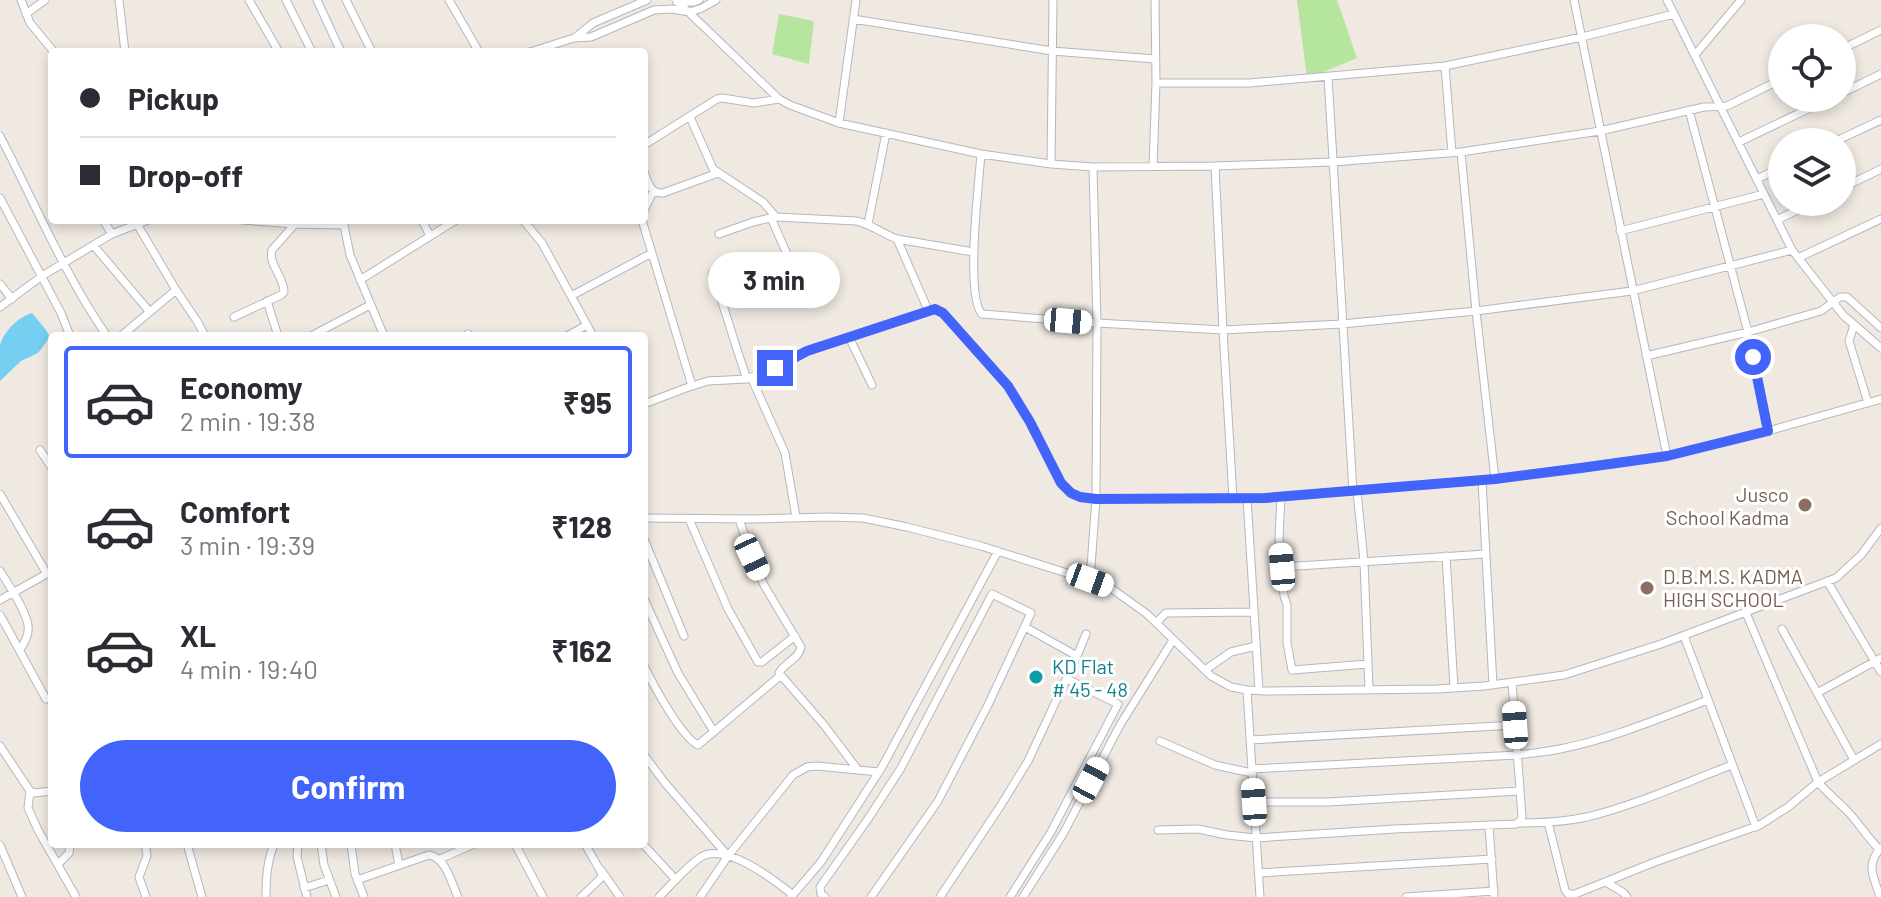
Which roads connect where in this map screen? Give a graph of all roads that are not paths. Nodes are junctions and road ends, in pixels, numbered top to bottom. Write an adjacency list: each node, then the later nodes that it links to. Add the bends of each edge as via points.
1 (21, 0): 20 (street)
2 (45, 0): 20 (street)
3 (119, 0): 28 (street)
4 (249, 0): 29 (street)
5 (286, 0): 30 (street)
6 (317, 0): 31 (street)
7 (346, 0): 32 (street)
8 (449, 0): 33 (street)
9 (647, 0): 25 (street, via 593,23)
10 (699, 0): 18 (street)
11 (716, 0): 19 (street)
12 (856, 0): 22 (street)
13 (1053, 0): 35 (street)
14 (1155, 0): 37 (street)
15 (1574, 0): 24 (street)
16 (1667, 0): 21 (street)
17 (1741, 0): 36 (street)
18 (676, 1): 19 (street)
19 (690, 12): 25 (street, via 654,10 591,37); 44 (street)
20 (26, 14): 27 (street)
21 (1674, 14): 24 (street); 36 (street)
22 (853, 19): 35 (street); 50 (street)
23 (1881, 30): 26 (street)
24 (1582, 37): 38 (street); 51 (street)
25 (574, 38): 34 (street)
26 (1856, 42)
27 (51, 48)
28 (125, 48)
29 (277, 48)
30 (310, 48)
31 (339, 48)
32 (370, 48)
33 (477, 48)
34 (543, 48)
35 (1052, 51): 37 (street); 60 (street)
36 (1695, 55): 45 (street)
37 (1155, 59): 41 (street)
38 (1445, 66): 40 (street); 57 (street)
39 (1881, 74): 43 (street)
40 (1328, 77): 41 (street); 59 (street)
41 (1156, 83): 61 (street)
42 (1768, 86): 45 (street)
43 (1856, 86)
44 (779, 99): 48 (street, via 717,99); 50 (street)
45 (1720, 107): 46 (street); 55 (street)
46 (1689, 110): 51 (street); 74 (street)
47 (1802, 112): 55 (street)
48 (690, 117): 56 (street); 65 (street)
49 (1881, 120): 52 (street)
50 (839, 123): 53 (street)
51 (1600, 131): 57 (street); 88 (street)
52 (1856, 132)
53 (886, 133): 58 (street); 87 (street)
54 (0, 136): 98 (street)
55 (1739, 142): 67 (street)
56 (648, 143)
57 (1457, 153): 59 (street); 115 (street)
58 (981, 154): 60 (street); 95 (street)
59 (1333, 162): 62 (street); 118 (street)
60 (1051, 164): 63 (street)
61 (1153, 166): 62 (street); 63 (street)
62 (1215, 166): 122 (street)
63 (1093, 167): 117 (street)
64 (1881, 169): 69 (street)
65 (718, 173): 70 (street); 76 (street, via 763,202)
66 (1768, 174): 67 (street)
67 (1757, 179): 71 (street)
68 (648, 181): 70 (street)
69 (1856, 181)
70 (653, 192): 73 (street)
71 (1764, 194): 74 (street); 78 (street)
72 (0, 198): 101 (street)
73 (648, 202)
74 (1714, 207): 88 (street); 99 (street)
75 (1785, 216): 78 (street)
76 (774, 217): 87 (street); 90 (street); 107 (street)
77 (1881, 219): 97 (street)
78 (1777, 220): 94 (street)
79 (106, 224): 89 (street)
80 (133, 224): 89 (street); 104 (street)
81 (295, 224): 109 (street, via 272,250 284,288)
82 (343, 224): 102 (street)
83 (424, 224): 91 (street)
84 (450, 224): 91 (street)
85 (526, 224): 106 (street)
86 (643, 224): 96 (street)
87 (868, 224): 92 (street)
88 (1620, 231): 105 (street)
89 (112, 234): 93 (street)
90 (719, 234)
91 (430, 236): 102 (street)
92 (897, 239): 95 (street); 113 (street)
93 (94, 246): 98 (street); 114 (street)
94 (1792, 250): 97 (street); 99 (street)
95 (973, 252): 117 (street, via 976,306 982,314)
96 (652, 253): 106 (street); 138 (street)
97 (1798, 258): 110 (street)
98 (63, 264): 101 (street); 124 (street)
99 (1731, 266): 105 (street); 132 (street)
100 (712, 273): 136 (street)
101 (42, 276): 108 (street); 123 (street)
102 (360, 280): 111 (street)
103 (0, 284): 108 (street)
104 (176, 290): 114 (street); 126 (street)
105 (1632, 291): 115 (street); 135 (street)
106 (571, 296): 119 (street)
107 (806, 297)
108 (12, 299): 112 (street)
109 (267, 301): 116 (street); 127 (street)
110 (1832, 303): 120 (street); 121 (street, via 1847,297); 132 (street)
111 (370, 305): 128 (street); 129 (street)
112 (0, 307)
113 (928, 310): 133 (street); 153 (street, via 943,313 1008,386 1066,489)
114 (149, 311): 125 (street)
115 (1476, 311): 118 (street); 146 (street)
116 (234, 317)
117 (1097, 323): 122 (street); 153 (street)
118 (1342, 324): 122 (street); 148 (street)
119 (587, 325): 130 (street); 131 (street)
120 (1854, 325): 134 (street); 141 (street, via 1849,341)
121 (1881, 328)
122 (1223, 330): 151 (street)
123 (68, 332)
124 (105, 332)
125 (125, 332)
126 (200, 332)
127 (277, 332)
128 (319, 332)
129 (382, 332)
130 (574, 332)
131 (591, 332)
132 (1748, 332): 135 (street); 142 (street)
133 (849, 337): 136 (street); 137 (street)
134 (1881, 348)
135 (1646, 356): 144 (street)
136 (749, 378): 138 (street); 154 (street, via 785,453)
137 (872, 385)
138 (692, 386): 140 (street)
139 (1881, 399): 141 (street)
140 (648, 402)
141 (1868, 403): 142 (street)
142 (1768, 431): 144 (street)
143 (40, 450): 145 (street)
144 (1667, 456): 146 (street)
145 (48, 462)
146 (1495, 479): 147 (street)
147 (1482, 481): 148 (street); 161 (street)
148 (1355, 491): 150 (street); 163 (street)
149 (0, 494): 165 (street)
150 (1281, 497): 152 (street); 164 (street)
151 (1233, 498): 152 (street); 153 (street)
152 (1247, 498): 173 (street)
153 (1096, 499): 168 (street)
154 (796, 517): 157 (street); 160 (street, via 863,518)
155 (648, 518): 156 (street)
156 (689, 519): 157 (street); 181 (street, via 758,662)
157 (739, 519): 181 (street, via 764,585)
158 (1881, 528): 169 (street, via 1847,569)
159 (648, 549): 180 (street)
160 (998, 551): 168 (street); 215 (street)
161 (1486, 554): 162 (street); 195 (street)
162 (1446, 556): 163 (street); 196 (street)
163 (1364, 562): 164 (street); 188 (street)
164 (1282, 567): 188 (street, via 1292,670)
165 (48, 570)
166 (0, 571): 170 (street)
167 (48, 573): 170 (street)
168 (1090, 580): 176 (street, via 1108,586)
169 (1827, 581): 174 (street); 187 (street)
170 (13, 593): 171 (street); 185 (street, via 29,627)
171 (0, 600)
172 (648, 608): 204 (street, via 678,673)
173 (1254, 612): 176 (street, via 1166,613); 184 (street)
174 (1746, 613): 182 (street); 216 (street)
175 (0, 615): 185 (street)
176 (1156, 623): 183 (street)
177 (1025, 627): 186 (street); 258 (street, via 938,801); 273 (street, via 1031,613 992,594 901,768 820,887)
178 (1782, 629): 200 (street)
179 (1086, 634): 186 (street)
180 (684, 636)
181 (795, 636): 192 (street, via 801,651)
182 (1684, 636): 194 (street, via 1564,675); 202 (street)
183 (1173, 640): 189 (street); 276 (street)
184 (1256, 646): 189 (street, via 1231,652); 199 (street)
185 (20, 650): 201 (street)
186 (1077, 656): 193 (street)
187 (1878, 660): 190 (street); 200 (street)
188 (1368, 664): 197 (street)
189 (1205, 670): 198 (street, via 1231,687)
190 (1881, 672)
191 (648, 673): 204 (street, via 693,742 701,743)
192 (780, 676): 204 (street); 213 (street)
193 (1067, 679): 274 (street, via 1028,761); 275 (street, via 1118,704 1051,832)
194 (1512, 682): 195 (street); 203 (street)
195 (1493, 685): 196 (street)
196 (1454, 688): 197 (street)
197 (1369, 689): 199 (street)
198 (1247, 690): 199 (street); 205 (street)
199 (1259, 690)
200 (1817, 693): 211 (street)
201 (46, 699)
202 (1708, 700): 209 (street, via 1595,741); 212 (street)
203 (1515, 725): 205 (street); 209 (street)
204 (714, 732)
205 (1250, 740): 214 (street)
206 (1160, 741): 214 (street, via 1215,765)
207 (1881, 744): 211 (street)
208 (0, 746): 217 (street)
209 (1517, 755): 214 (street); 219 (street)
210 (648, 760): 244 (street)
211 (1854, 760): 216 (street)
212 (1732, 765): 221 (street, via 1620,807); 224 (street)
213 (858, 770): 215 (street); 244 (street, via 817,766 793,775)
214 (1252, 771): 220 (street)
215 (879, 772): 257 (street, via 821,862)
216 (1818, 782): 224 (street); 243 (street)
217 (30, 791): 218 (street); 228 (street, via 28,808)
218 (48, 791)
219 (1520, 791): 220 (street); 222 (street)
220 (1254, 802): 226 (street)
221 (1548, 822): 222 (street); 254 (street, via 1568,894)
222 (1519, 823): 223 (street)
223 (1489, 825): 226 (street); 246 (street)
224 (1756, 827): 254 (street)
225 (1158, 830): 226 (street, via 1198,829)
226 (1256, 838): 250 (street)
227 (0, 845): 259 (street)
228 (48, 847)
229 (49, 848): 247 (street)
230 (70, 848): 247 (street)
231 (146, 848): 261 (street, via 139,877)
232 (188, 848): 262 (street)
233 (273, 848): 263 (street)
234 (298, 848): 255 (street)
235 (322, 848): 251 (street)
236 (352, 848): 252 (street)
237 (396, 848): 248 (street)
238 (435, 848): 245 (street)
239 (463, 848): 245 (street)
240 (517, 848): 268 (street)
241 (587, 848): 249 (street)
242 (647, 848): 253 (street)
243 (1880, 848): 280 (street, via 1871,863)
244 (728, 856): 253 (street, via 703,856); 257 (street, via 762,872); 272 (street)
245 (438, 857): 248 (street); 267 (street)
246 (1492, 859): 250 (street); 256 (street)
247 (58, 864): 260 (street)
248 (399, 865): 252 (street)
249 (601, 870): 269 (street, via 600,879); 270 (street)
250 (1259, 873): 277 (street)
251 (329, 880): 255 (street); 265 (street)
252 (357, 880): 266 (street)
253 (676, 880): 271 (street)
254 (1606, 882): 279 (street)
255 (304, 888): 264 (street)
256 (1494, 894): 278 (street)
257 (792, 896)
258 (875, 896)
259 (22, 897)
260 (76, 897)
261 (146, 897)
262 (202, 897)
263 (266, 897)
264 (307, 897)
265 (336, 897)
266 (364, 897)
267 (458, 897)
268 (543, 897)
269 (581, 897)
270 (620, 897)
271 (659, 897)
272 (700, 897)
273 (825, 897)
274 (940, 897)
275 (1010, 897)
276 (1023, 897)
277 (1260, 897)
278 (1406, 897)
279 (1627, 897)
280 (1880, 897)

